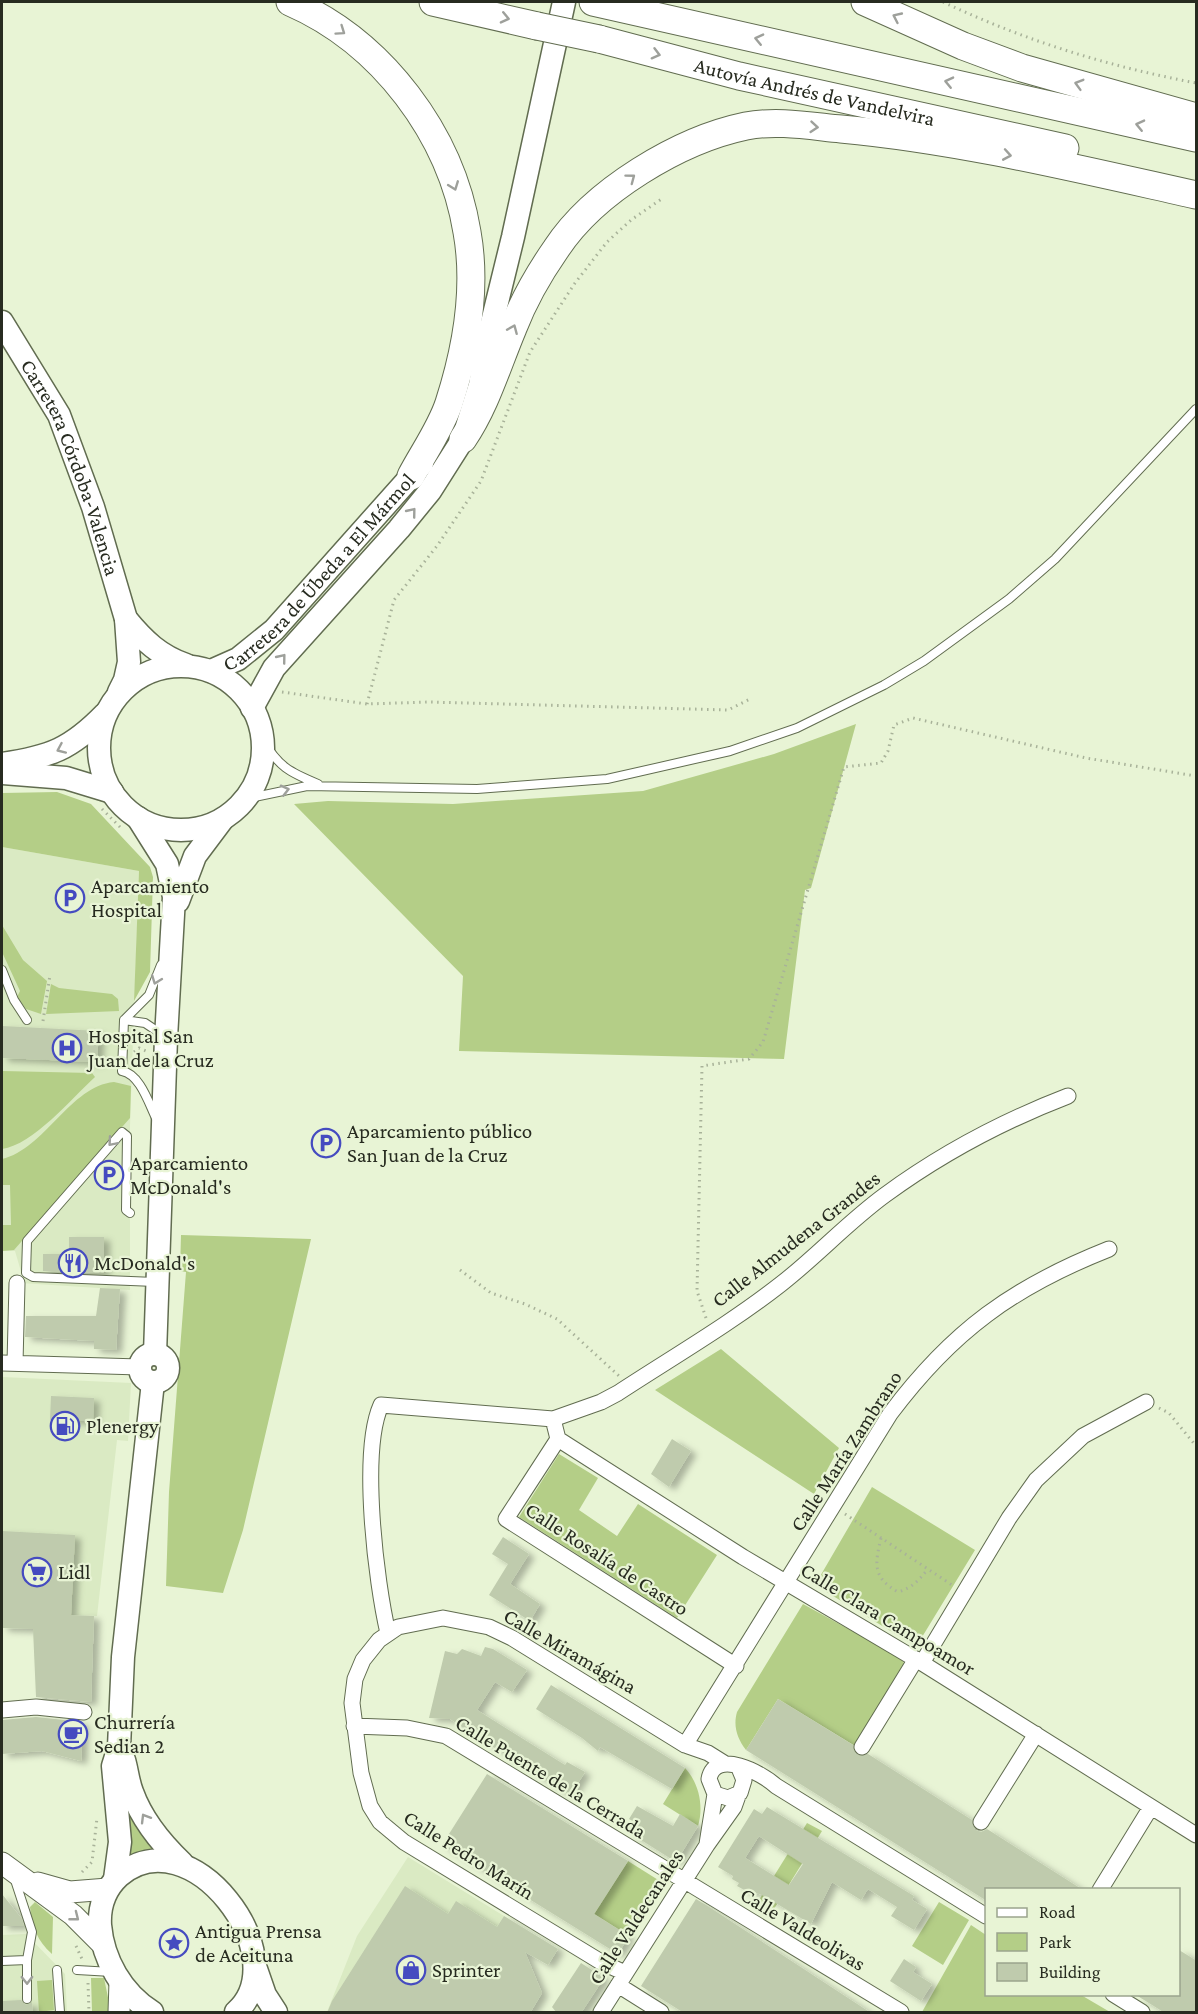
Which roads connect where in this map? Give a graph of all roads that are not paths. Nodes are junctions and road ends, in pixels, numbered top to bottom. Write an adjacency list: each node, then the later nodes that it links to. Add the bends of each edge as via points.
1 (291, 2): 14 (highway, one-way to 14, via 344,33 406,93 428,124 468,233 469,318 459,368 448,406)
2 (433, 2): 8 (highway, Autovía Andrés de Vandelvira, one-way to 8, bridge, via 750,78)
3 (564, 2): 11 (main road, Carretera de Úbeda a El Mármol)
4 (865, 2): 6 (highway, one-way to 4, via 1022,68)
5 (599, 3): 7 (highway, Autovía Andrés de Vandelvira, one-way to 5)
6 (1197, 117)
7 (1197, 138)
8 (1197, 176)
9 (1197, 195): 13 (highway, one-way to 9, via 478,417 514,325 557,248 592,208 654,160 706,138 747,126 786,124 885,133 1072,167)
10 (2, 321): 15 (main road, Carretera Córdoba-Valencia, via 59,415 74,451)
11 (488, 339): 13 (main road, Carretera de Úbeda a El Mármol, via 480,385); 14 (main road, Carretera de Úbeda a El Mármol, via 455,416 435,451)
12 (1197, 409): 24 (lane, via 1055,559 1009,599 924,661 797,728 730,751 607,779 477,789)
13 (463, 439): 19 (main road, Carretera de Úbeda a El Mármol, one-way to 13, via 273,668 293,644 430,491)
14 (411, 476): 17 (main road, Carretera de Úbeda a El Mármol, via 274,630 246,653)
15 (126, 619): 16 (main road, Carretera Córdoba-Valencia, via 144,641 166,658); 18 (main road, Carretera Córdoba-Valencia, via 129,662)
16 (188, 666): 17 (main road); 18 (main road, via 150,671)
17 (211, 671): 19 (main road)
18 (118, 694): 20 (main road)
19 (257, 698): 21 (main road)
20 (106, 713): 22 (main road, one-way to 22, via 65,748); 25 (main road, via 98,741)
21 (262, 739): 24 (lane, via 284,767); 26 (main road, via 258,776)
22 (2, 764)
23 (2, 773): 25 (main road, via 66,778)
24 (325, 786): 26 (lane, one-way to 24)
25 (103, 798): 28 (main road)
26 (245, 799): 27 (main road)
27 (222, 819): 28 (main road, via 180,830); 29 (main road, via 187,872)
28 (133, 826): 29 (main road, via 167,864 172,879)
29 (172, 923): 32 (lane, one-way to 32, via 155,986); 33 (main road)
30 (2, 970): 31 (lane)
31 (27, 1020)
32 (124, 1020): 33 (lane, via 145,1023); 35 (lane, via 122,1071 138,1083)
33 (166, 1038): 35 (main road)
34 (1068, 1096): 43 (street, Calle Almudena Grandes, via 1003,1123 921,1171 869,1208 781,1284 711,1332 601,1402)
35 (164, 1133): 38 (main road)
36 (130, 1213): 38 (lane, one-way to 38, via 126,1210 127,1136 122,1132 27,1241 26,1273 33,1277)
37 (1109, 1249): 45 (street, Calle María Zambrano, via 1055,1272 1002,1302 952,1342 890,1414)
38 (158, 1282): 41 (main road)
39 (17, 1283): 40 (street)
40 (8, 1363): 41 (street)
41 (149, 1368): 55 (main road, via 124,1645)
42 (1146, 1401): 47 (street, via 1083,1436 1047,1468 1022,1497)
43 (552, 1419): 44 (street); 46 (street, Calle Almudena Grandes, via 381,1405 375,1419 371,1483 378,1592)
44 (558, 1439): 45 (street, Calle Clara Campoamor); 48 (street, Calle Rosalía de Castro, via 506,1520)
45 (786, 1583): 47 (street, Calle Clara Campoamor); 48 (street, Calle María Zambrano)
46 (388, 1633): 52 (street, Calle Miramágina, via 371,1650 357,1673 352,1703); 54 (street, Calle Miramágina, via 408,1624 443,1618 489,1627)
47 (919, 1661): 53 (street, Calle Clara Campoamor); 56 (street)
48 (736, 1666): 51 (street, Calle María Zambrano)
49 (2, 1710): 50 (street, via 36,1707)
50 (84, 1712)
51 (706, 1715): 54 (street, Calle María Zambrano); 57 (street)
52 (354, 1726): 70 (street, Calle Puente de la Cerrada, via 407,1728 446,1736); 81 (street, Calle Pedro Marín, via 367,1797 374,1814 387,1829 601,1962)
53 (1036, 1734): 64 (street, Calle Clara Campoamor); 65 (street)
54 (685, 1745): 57 (street, Calle Miramágina); 60 (street, Calle Miramágina)
55 (119, 1747): 68 (main road, one-way to 55, via 162,1843 141,1811); 71 (main road, via 113,1766 120,1842)
56 (862, 1747)
57 (708, 1753): 58 (street, Calle Miramágina)
58 (724, 1763): 59 (street); 60 (street)
59 (739, 1768): 61 (street); 62 (street, via 744,1778)
60 (710, 1774): 63 (street, via 709,1785)
61 (776, 1786): 62 (street); 73 (street)
62 (741, 1791): 63 (street, via 728,1798); 67 (street, Calle Valdecanales, via 734,1808)
63 (715, 1794): 67 (street, Calle Valdecanales)
64 (1151, 1807): 66 (street, Calle Clara Campoamor); 72 (street)
65 (981, 1822)
66 (1197, 1834)
67 (707, 1845): 70 (street, Calle Valdecanales)
68 (182, 1863): 71 (main road, via 144,1862); 77 (main road, via 227,1901 247,1936)
69 (6, 1867): 71 (street, via 58,1891); 74 (street, one-way to 74, via 73,1915); 75 (lane, via 32,1932)
70 (684, 1882): 81 (street, Calle Valdecanales); 91 (street, Calle Valdeolivas)
71 (112, 1884): 74 (main road, via 102,1902)
72 (1101, 1888)
73 (985, 1915)
74 (102, 1944): 80 (main road)
75 (27, 1960): 76 (lane); 83 (lane, one-way to 83)
76 (2, 1961)
77 (255, 1967): 87 (main road, via 248,2000); 88 (main road)
78 (57, 1970): 84 (lane)
79 (77, 1970): 80 (lane)
80 (117, 1977): 85 (street); 86 (main road)
81 (621, 1979): 89 (street, Calle Valdecanales); 90 (street, Calle Pedro Marín)
82 (1115, 1996): 92 (street)
83 (27, 1999)
84 (60, 2013)
85 (119, 2013)
86 (152, 2013)
87 (236, 2013)
88 (276, 2013)
89 (601, 2013)
90 (661, 2013)
91 (901, 2013)
92 (1142, 2013)

